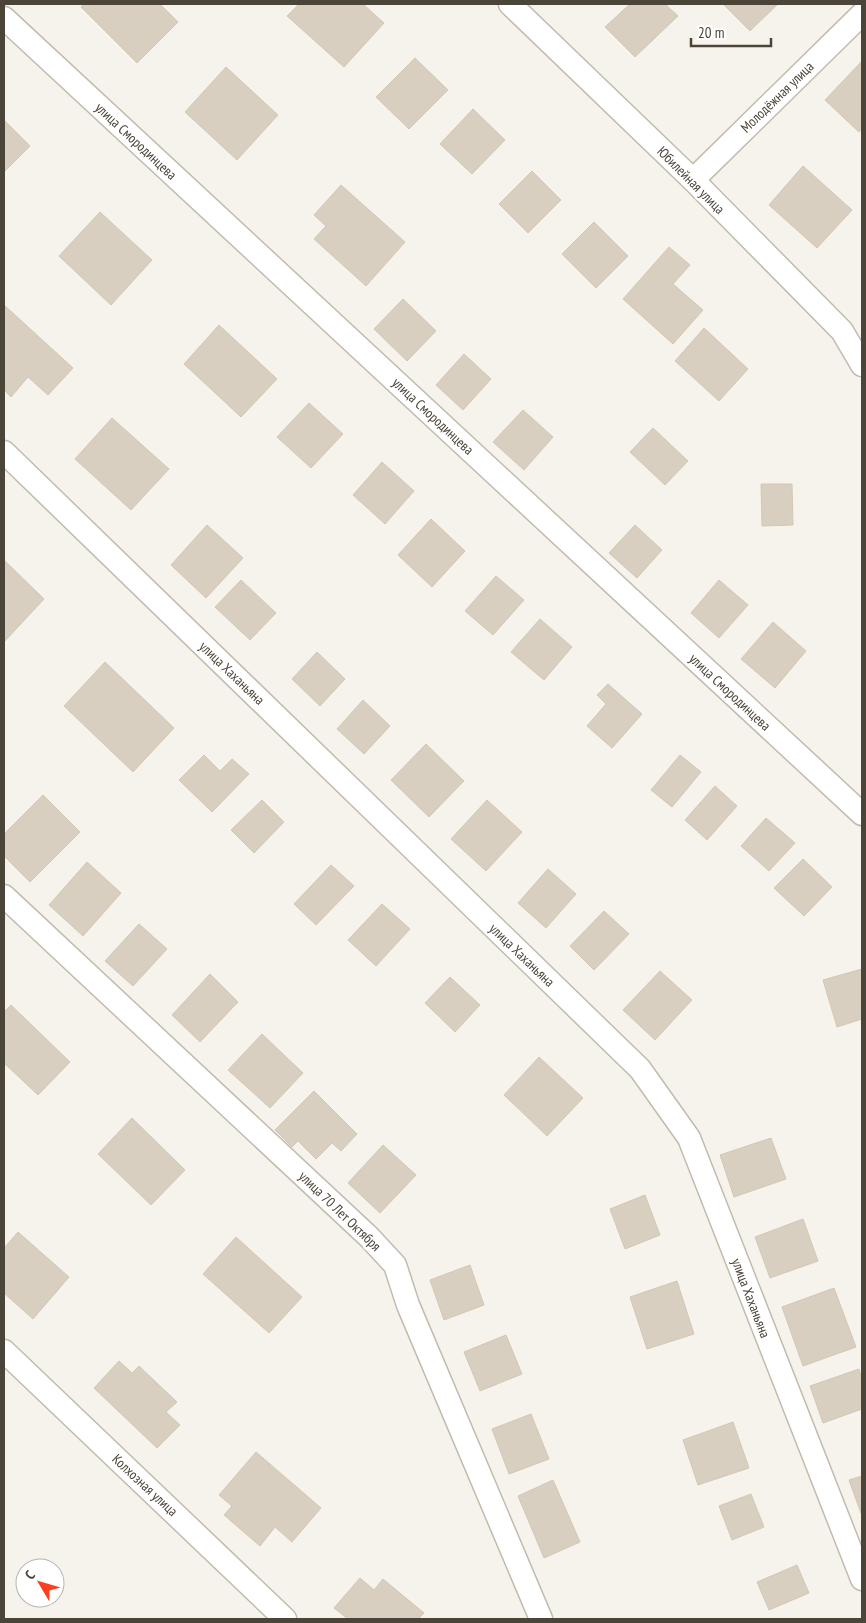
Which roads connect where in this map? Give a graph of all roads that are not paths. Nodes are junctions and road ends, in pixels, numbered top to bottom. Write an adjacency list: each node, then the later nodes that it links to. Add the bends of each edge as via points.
1 (8, 4): 3 (street)
2 (510, 4): 6 (street, Юбилейная улица)
3 (4, 8)
4 (862, 14): 6 (street, Молодёжная улица)
5 (4, 18): 9 (street, улица Смородинцева)
6 (693, 180): 7 (street, Юбилейная улица, via 842,331)
7 (862, 365)
8 (4, 452): 12 (street, улица Хаханьяна, via 640,1069 689,1138)
9 (862, 814)
10 (4, 896): 14 (street, улица 70 Лет Октября, via 369,1237 394,1265)
11 (4, 1351): 13 (street, Колхозная улица)
12 (862, 1579)
13 (285, 1619)
14 (541, 1619)

